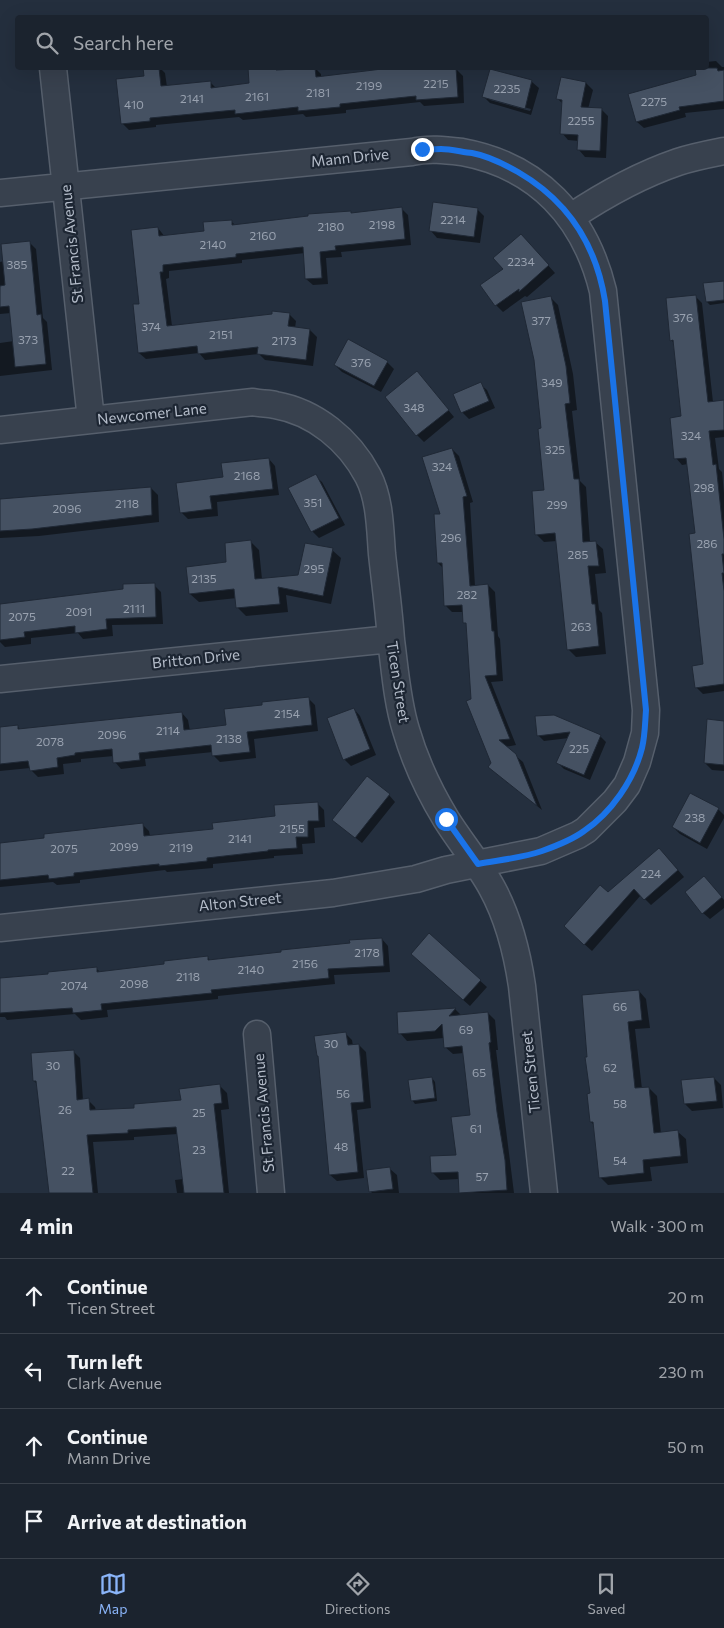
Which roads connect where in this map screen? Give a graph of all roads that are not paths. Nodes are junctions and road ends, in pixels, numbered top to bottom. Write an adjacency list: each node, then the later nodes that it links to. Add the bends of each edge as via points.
1 (53, 70): 3 (street, St Francis Avenue)
2 (724, 151): 5 (street, via 679,162 651,174 605,195)
3 (66, 186): 4 (street, Mann Drive); 5 (street, Mann Drive, via 442,149 481,156 509,167 543,188); 7 (street, St Francis Avenue)
4 (0, 193)
5 (571, 217): 11 (street, Mann Drive, via 593,256 605,301 645,692 645,733 638,762 627,784 586,830 541,851)
6 (302, 413): 7 (street, Newcomer Lane, via 253,402); 9 (street, Ticen Street, via 337,435 368,476 377,507)
7 (91, 420): 8 (street, Newcomer Lane)
8 (0, 430)
9 (391, 639): 10 (street, Britton Drive); 11 (street, Ticen Street, via 400,710 413,752 434,799)
10 (0, 679)
11 (478, 864): 12 (street, Alton Street, via 416,879 333,893); 15 (street, Ticen Street, via 505,917 518,961)
12 (0, 928)
13 (257, 1034): 14 (street, St Francis Avenue)
14 (271, 1193)
15 (544, 1193)

